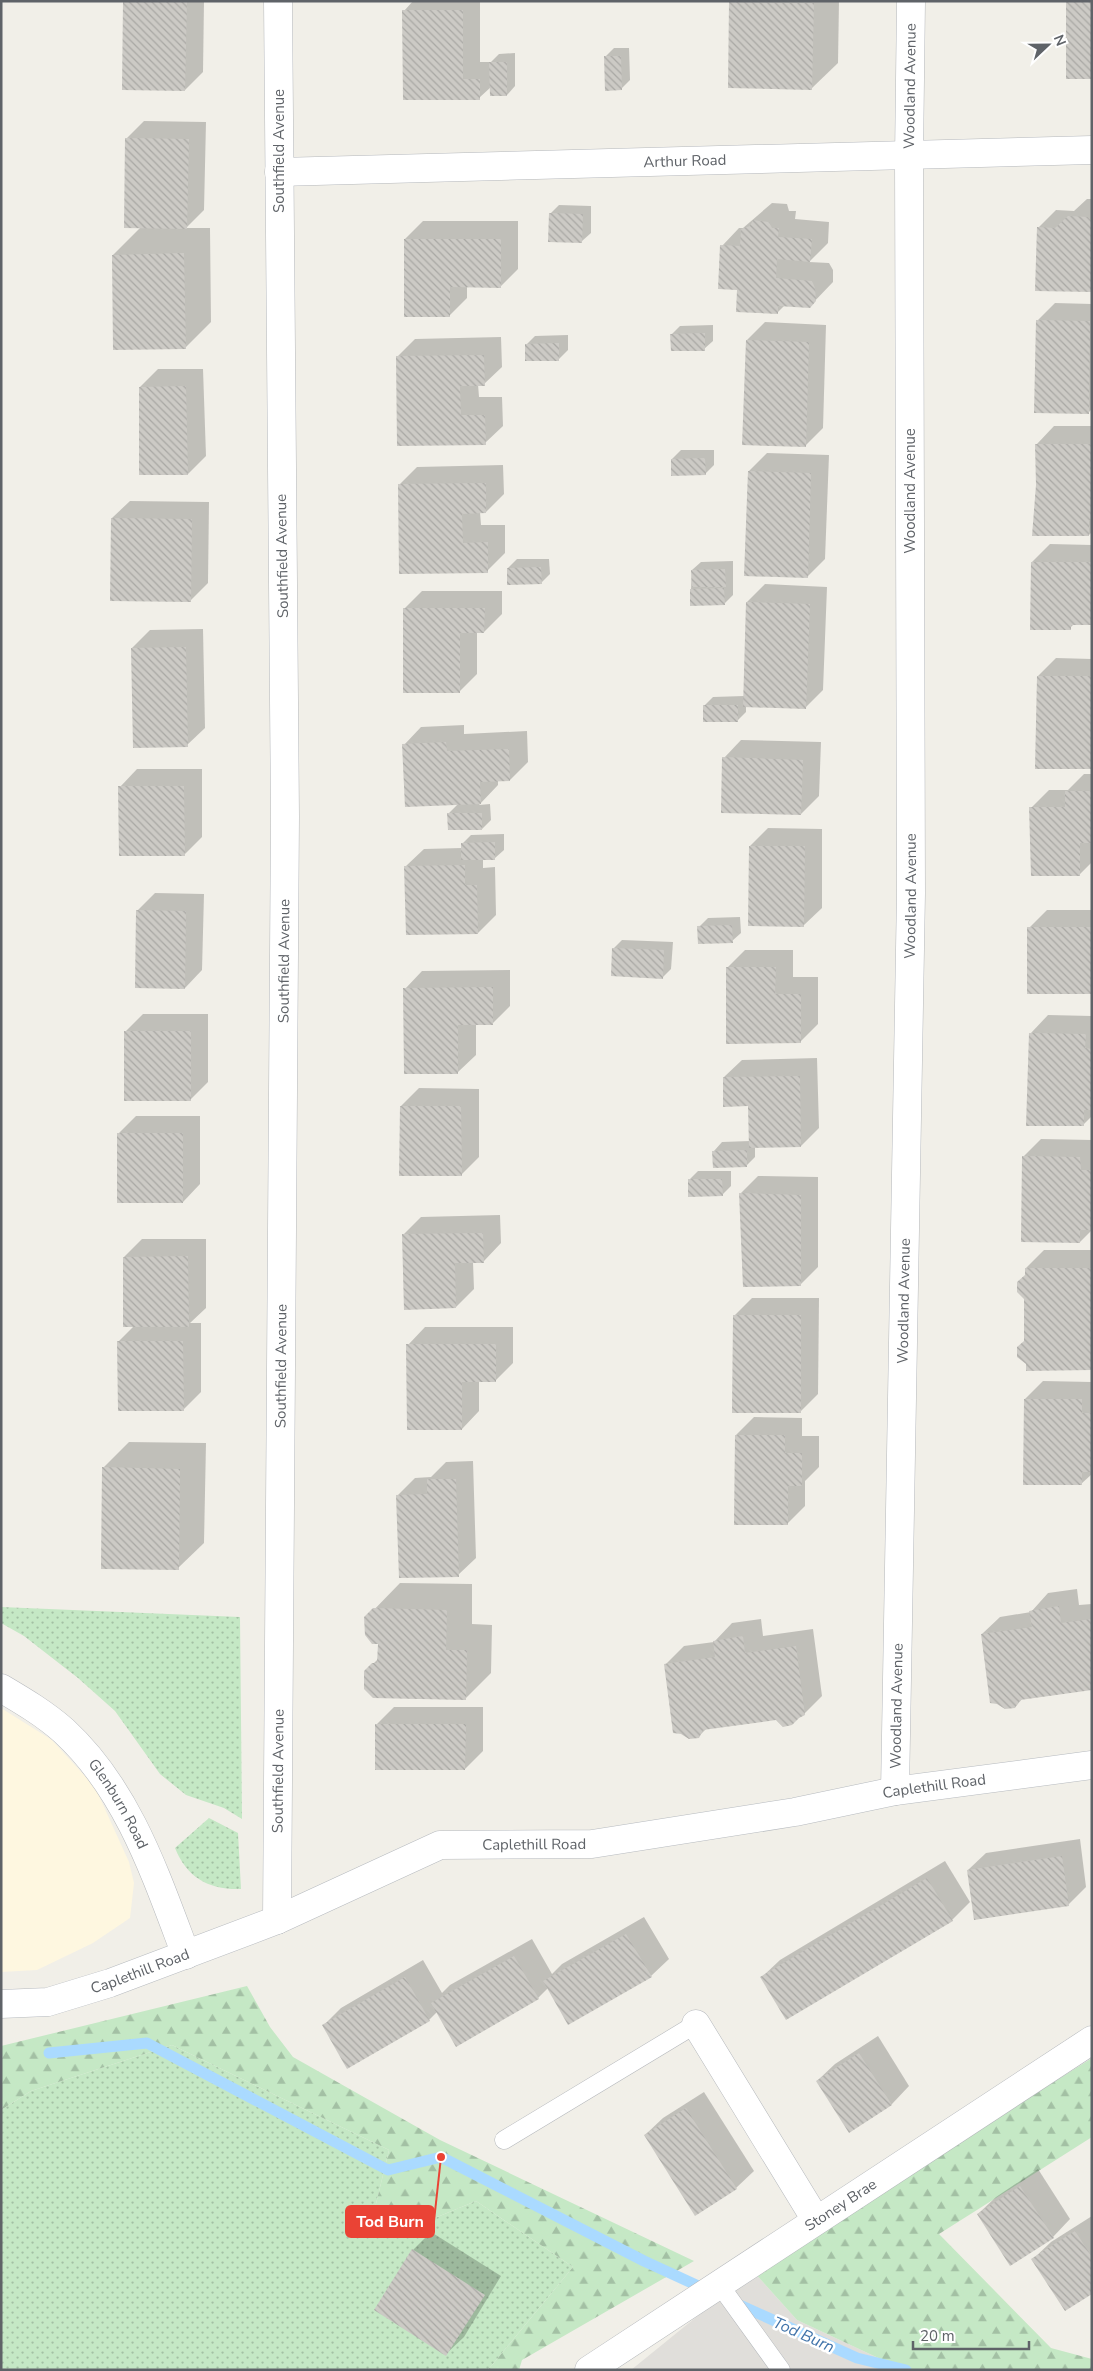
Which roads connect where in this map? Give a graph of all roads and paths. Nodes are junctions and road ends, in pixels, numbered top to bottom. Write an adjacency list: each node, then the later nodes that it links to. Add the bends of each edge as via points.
1 (278, 1): 5 (street, Southfield Avenue)
2 (911, 1): 4 (street, Woodland Avenue)
3 (1092, 150): 4 (street, Arthur Road)
4 (909, 156): 5 (street, Arthur Road); 8 (street, Woodland Avenue, via 911,893)
5 (278, 172): 9 (street, Southfield Avenue, via 285,816)
6 (1, 1688): 10 (street, Glenburn Road, via 63,1731 86,1754 106,1782 132,1822 154,1869)
7 (1092, 1765): 8 (street, Caplethill Road)
8 (895, 1791): 9 (street, Caplethill Road, via 795,1812 592,1844 440,1845)
9 (276, 1920): 10 (street, Caplethill Road)
10 (186, 1955): 11 (street, Caplethill Road, via 48,2002)
11 (1, 2004)
12 (696, 2024): 14 (lane); 15 (street)
13 (1092, 2040): 15 (street, Stoney Brae)
14 (504, 2140)
15 (816, 2220): 16 (street, Stoney Brae)
16 (719, 2284): 17 (street, Stoney Brae); 18 (lane)
17 (589, 2370)
18 (781, 2370)

